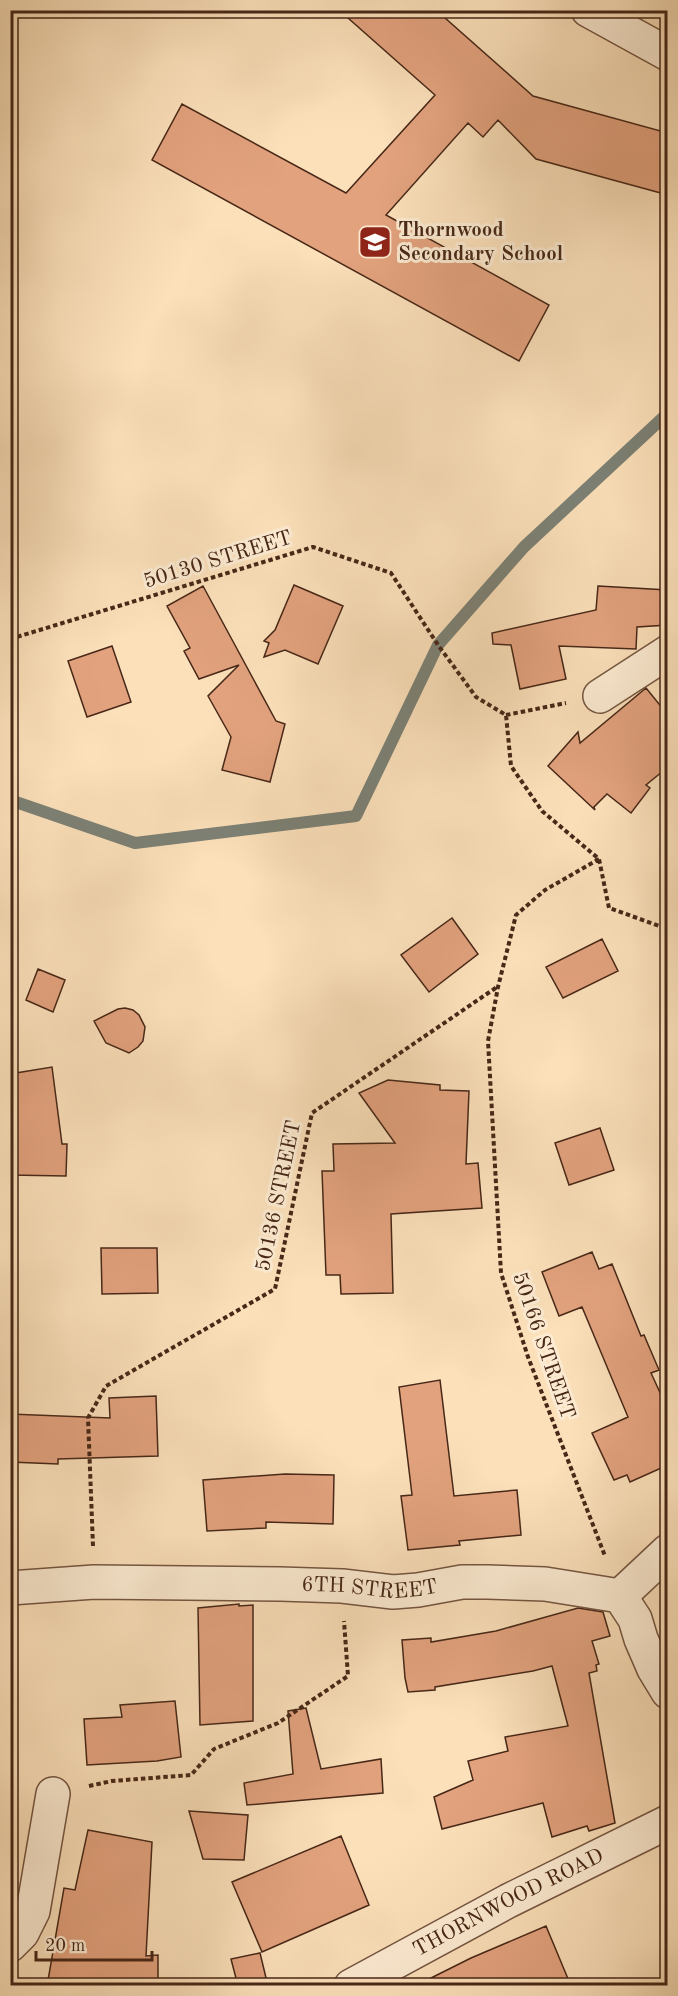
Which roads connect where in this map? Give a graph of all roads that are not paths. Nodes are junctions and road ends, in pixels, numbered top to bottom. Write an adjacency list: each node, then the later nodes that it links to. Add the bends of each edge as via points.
1 (588, 10): 2 (street)
2 (668, 54)
3 (668, 652): 4 (street)
4 (600, 696)
5 (668, 1551): 7 (street)
6 (10, 1588): 7 (street, 6TH STREET, via 94,1582 342,1586 393,1592 487,1582 545,1584)
7 (620, 1596): 8 (street, via 635,1619 654,1669)
8 (668, 1692)
9 (53, 1794): 11 (street, via 33,1911)
10 (668, 1822): 12 (street, THORNWOOD ROAD, via 508,1901)
11 (10, 1946)
12 (351, 1986)

